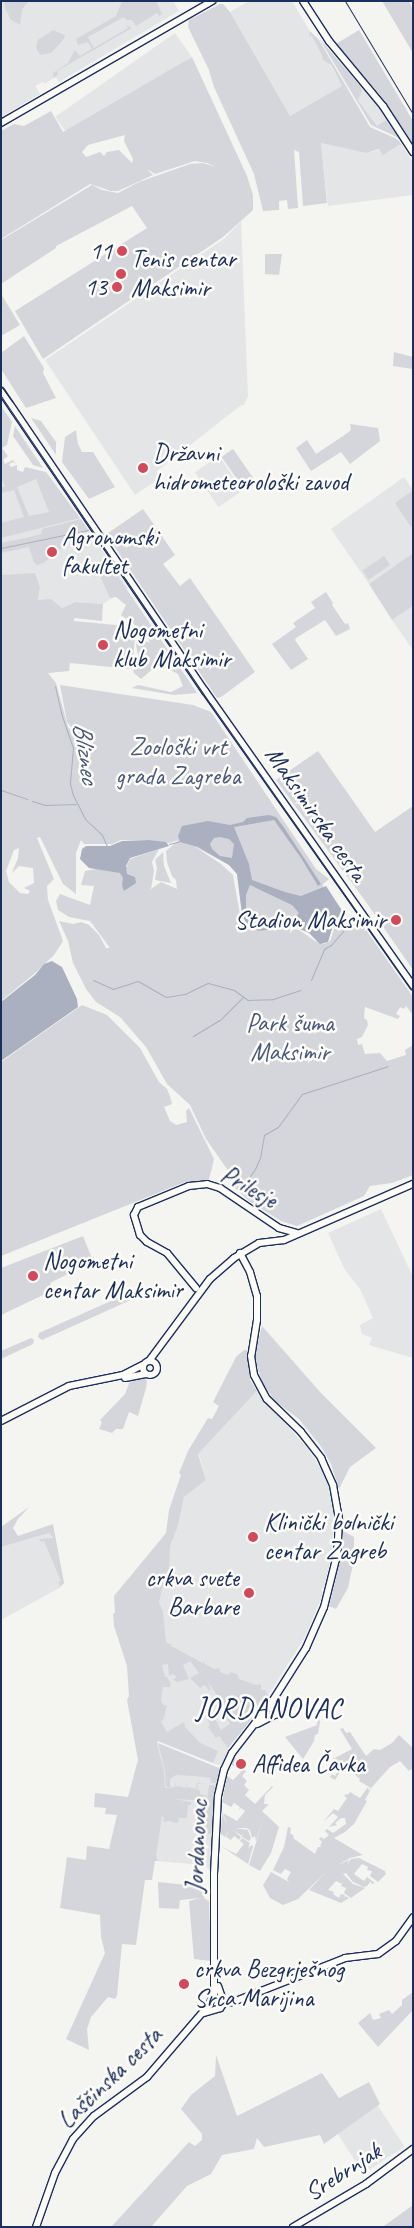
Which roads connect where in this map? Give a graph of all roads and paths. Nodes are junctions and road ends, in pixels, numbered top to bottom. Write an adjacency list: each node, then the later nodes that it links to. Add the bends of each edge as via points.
1 (212, 1): 3 (main road)
2 (303, 1): 4 (main road, via 325,36 383,106)
3 (1, 123)
4 (413, 152)
5 (1, 391): 6 (main road, Maksimirska cesta)
6 (413, 986)
7 (413, 1184): 8 (main road, via 330,1222)
8 (298, 1232): 9 (main road, via 284,1240 259,1243); 10 (main road, Prilesje, via 280,1228 220,1188 207,1184 189,1186 142,1205 134,1218 142,1238 167,1253)
9 (240, 1254): 11 (main road, via 219,1270); 19 (main road, via 250,1272 257,1296 257,1320 250,1356 254,1375 263,1394 301,1432 324,1464 334,1485 339,1520 337,1555 324,1607 306,1648)
10 (196, 1288): 11 (main road); 12 (main road)
11 (205, 1288): 12 (main road)
12 (194, 1302): 13 (main road)
13 (164, 1343): 14 (main road); 15 (main road)
14 (146, 1363): 15 (main road); 16 (main road); 17 (main road, via 129,1374)
15 (156, 1365): 16 (main road, via 154,1373)
16 (146, 1374): 17 (main road)
17 (106, 1380): 18 (main road, via 65,1388)
18 (1, 1421)
19 (271, 1707): 20 (main road); 21 (main road, via 276,1713)
20 (264, 1711): 21 (main road); 22 (main road, Jordanovac)
21 (270, 1718): 22 (main road)
22 (254, 1726): 24 (main road, Jordanovac, via 228,1760 218,1796 214,1874)
23 (413, 1918): 25 (main road, via 394,1942 378,1954 345,1958)
24 (215, 1998): 25 (main road, Jordanovac); 26 (main road); 27 (main road, Laščinska cesta)
25 (224, 2003): 26 (main road, Laščinska cesta)
26 (216, 2008): 27 (main road, Laščinska cesta)
27 (197, 2017): 29 (main road, Laščinska cesta, via 147,2077 80,2130 55,2173)
28 (413, 2149): 30 (main road, Srebrnjak, via 366,2184)
29 (36, 2227)
30 (292, 2227)

